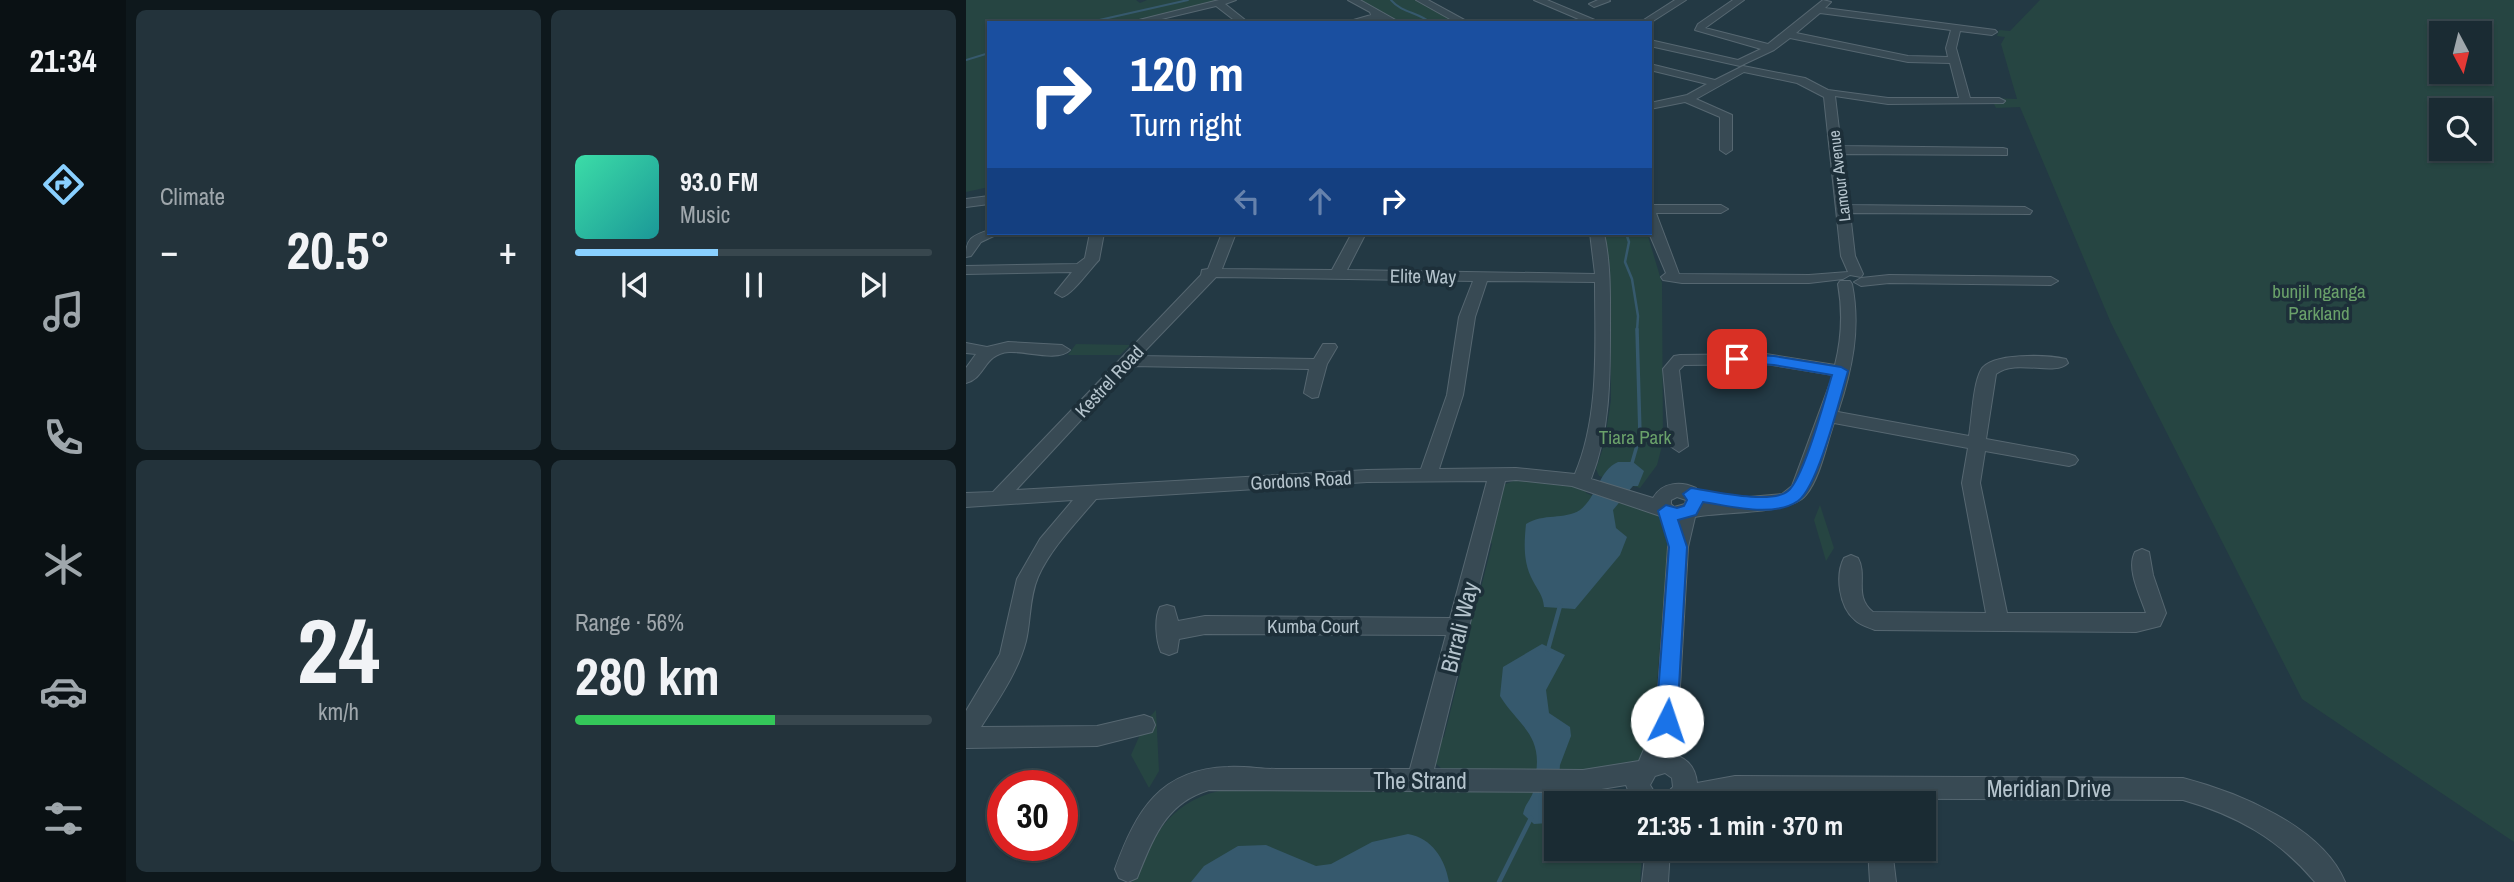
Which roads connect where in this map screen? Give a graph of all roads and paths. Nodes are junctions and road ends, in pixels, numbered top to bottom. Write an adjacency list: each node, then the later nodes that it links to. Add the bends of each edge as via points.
1 (1231, 0): 7 (street)
2 (1353, 0): 11 (street, via 1374,10)
3 (1422, 0): 16 (street)
4 (1539, 0): 9 (street)
5 (1681, 0): 10 (street)
6 (1739, 0): 25 (street, via 1700,30)
7 (1220, 5): 12 (street); 13 (street)
8 (1825, 6): 21 (street, via 1850,14); 23 (street)
9 (1572, 15): 17 (street); 18 (street)
10 (1658, 15): 19 (street); 20 (street)
11 (1376, 16): 14 (street); 15 (street)
12 (1142, 21)
13 (1241, 21)
14 (1356, 21)
15 (1390, 21)
16 (1461, 21)
17 (1580, 21)
18 (1591, 21)
19 (1637, 21)
20 (1648, 21)
21 (1956, 29): 22 (street); 26 (street, via 1950,46)
22 (1992, 32)
23 (1790, 35): 25 (street); 26 (street, via 1908,60)
24 (1652, 43): 28 (street)
25 (1770, 48): 28 (street)
26 (1954, 60): 32 (street)
27 (1652, 66): 29 (street)
28 (1740, 66): 29 (street); 30 (street, via 1814,85)
29 (1717, 81): 31 (street)
30 (1828, 95): 32 (street, via 1880,101); 36 (street, Lamour Avenue)
31 (1687, 99): 34 (street); 35 (street, via 1726,115)
32 (1965, 99): 33 (street)
33 (1999, 101)
34 (1652, 106)
35 (1727, 150)
36 (1836, 150): 37 (street); 44 (street, Lamour Avenue)
37 (2003, 152)
38 (987, 193): 39 (street)
39 (966, 195)
40 (987, 200): 41 (street)
41 (966, 203)
42 (1652, 209): 43 (street)
43 (1721, 209)
44 (1842, 209): 45 (street); 59 (street, Lamour Avenue)
45 (2025, 211)
46 (1652, 220): 59 (street, via 1664,256 1663,270 1677,279)
47 (987, 235): 52 (street, via 976,239)
48 (1097, 235): 53 (street, via 1094,256)
49 (1228, 235): 55 (street, Kestrel Road)
50 (1358, 235): 56 (street)
51 (1597, 235): 58 (street)
52 (966, 253)
53 (1080, 268): 54 (street); 61 (street)
54 (966, 270)
55 (1211, 273): 56 (street, Elite Way); 66 (street, Kestrel Road)
56 (1337, 275): 57 (street, Elite Way)
57 (1482, 276): 58 (street, Elite Way); 77 (street, via 1467,317 1455,394)
58 (1604, 278): 78 (street, via 1602,400 1594,450)
59 (1851, 279): 60 (street); 69 (street, Lamour Avenue, via 1850,337)
60 (2051, 281)
61 (1062, 293)
62 (1329, 347): 68 (street)
63 (966, 348): 65 (street)
64 (1062, 350): 65 (street, via 1008,347)
65 (984, 353): 70 (street)
66 (1128, 361): 68 (street); 80 (street, Kestrel Road)
67 (2060, 363): 73 (street, via 2002,363 1989,368)
68 (1320, 364): 71 (street)
69 (1841, 371): 72 (street, Lamour Avenue); 74 (street, via 1766,359 1680,360 1671,369)
70 (966, 378)
71 (1312, 393)
72 (1826, 416): 73 (street); 83 (street, Lamour Avenue, via 1799,491 1779,501)
73 (1977, 443): 75 (street); 87 (street, via 1972,499)
74 (1680, 449)
75 (2069, 460)
76 (1498, 474): 77 (street, Gordons Road); 78 (street, Gordons Road); 88 (street, Birrali Way)
77 (1428, 475): 79 (street, Gordons Road)
78 (1581, 482): 82 (street, Gordons Road)
79 (1083, 493): 80 (street, Gordons Road); 92 (street, via 1028,576 1011,654)
80 (1003, 498): 81 (street, Gordons Road)
81 (966, 500)
82 (1665, 504): 83 (street, Lamour Avenue, via 1677,490); 84 (street)
83 (1690, 506): 84 (street)
84 (1678, 547): 90 (street)
85 (2142, 557): 87 (street, via 2156,613 2149,622)
86 (1851, 563): 87 (street, via 1853,604 1866,619)
87 (1998, 621)
88 (1458, 627): 89 (street, Kumba Court, via 1205,625); 95 (street, Birrali Way)
89 (1168, 630)
90 (1667, 721): 94 (street); 97 (street)
91 (1144, 725): 93 (street, via 1111,741 1097,736)
92 (966, 731)
93 (966, 738)
94 (1647, 768): 96 (street, The Strand); 97 (street, The Strand, via 1666,761); 99 (street, via 1638,783)
95 (1419, 781): 96 (street, The Strand); 104 (street, The Strand, via 1258,779 1212,786 1177,803 1157,821)
96 (1573, 781): 98 (street, The Strand)
97 (1680, 785): 100 (street, Meridian Drive)
98 (1625, 791)
99 (1642, 791)
100 (1805, 791)
101 (1936, 794): 107 (street, Meridian Drive, via 2183,789 2219,798 2262,817 2307,853)
102 (1656, 861): 105 (street)
103 (1881, 861): 106 (street)
104 (1125, 876)
105 (1655, 882)
106 (1883, 882)
107 (2332, 882)

